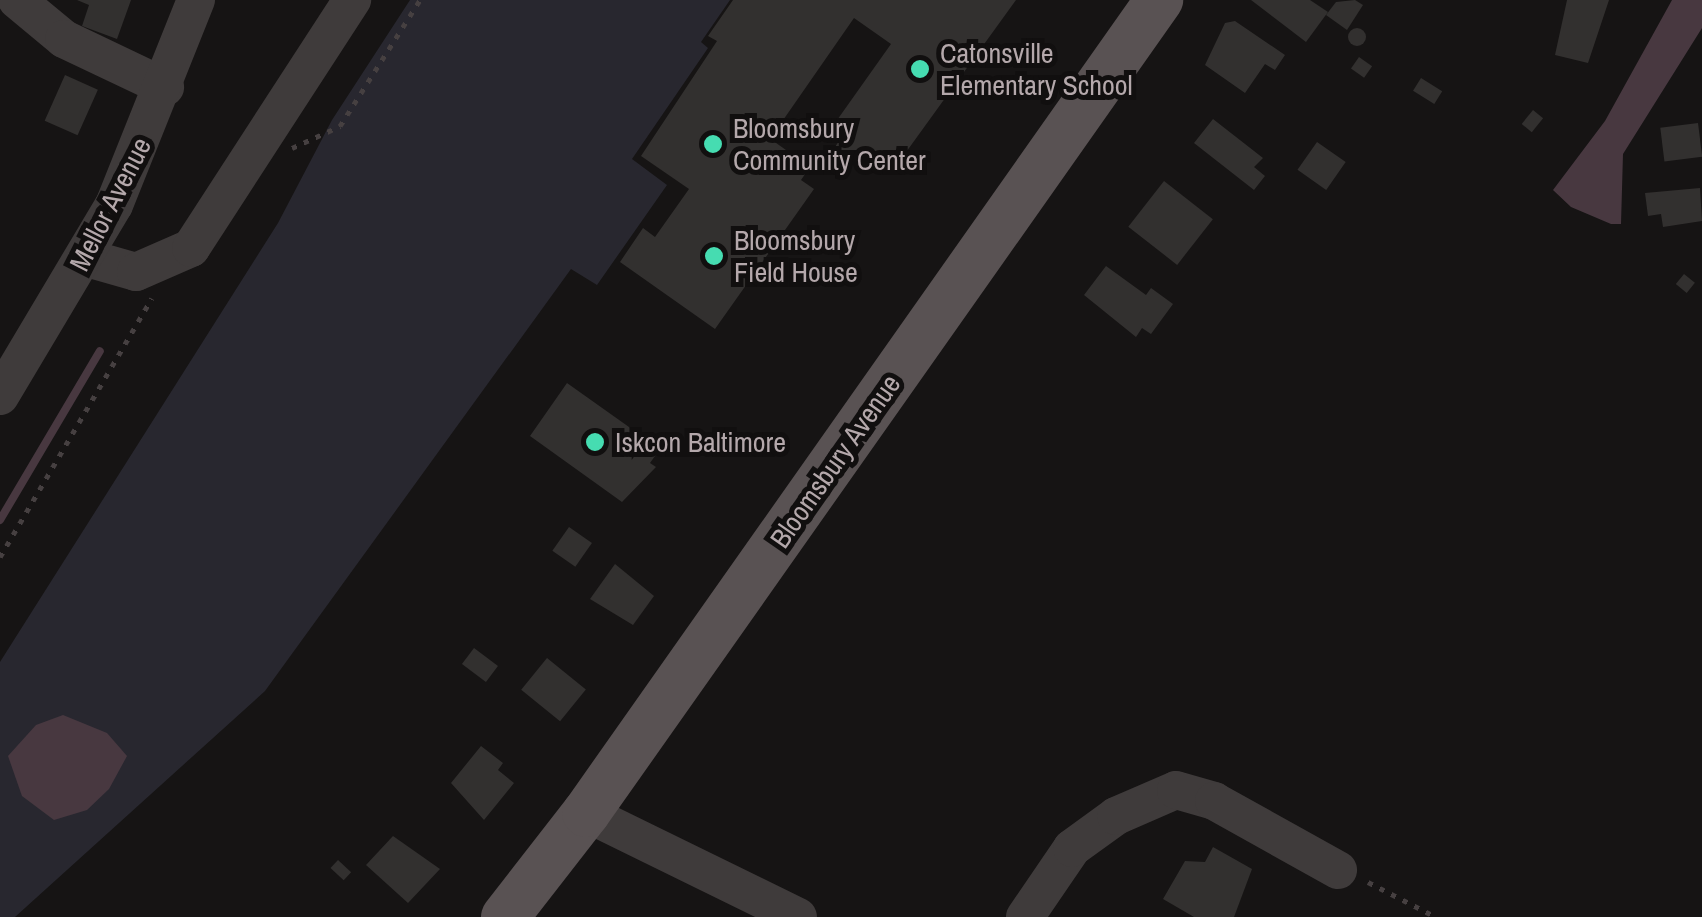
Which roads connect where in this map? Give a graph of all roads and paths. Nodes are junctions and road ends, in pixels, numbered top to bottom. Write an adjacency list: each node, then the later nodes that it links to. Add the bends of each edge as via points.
1 (17, 0): 6 (street, via 64,39)
2 (196, 0): 6 (street, Mellor Avenue)
3 (352, 0): 7 (street)
4 (420, 0): 7 (path, via 340,126)
5 (1160, 0): 12 (main road, Bloomsbury Avenue)
6 (164, 87): 8 (street, Mellor Avenue)
7 (246, 164): 9 (street, via 191,248)
8 (86, 258): 9 (street, via 136,272); 10 (street, Mellor Avenue)
9 (154, 270): 11 (path, via 152,308)
10 (0, 396)
11 (0, 557)
12 (586, 813): 14 (main road, Bloomsbury Avenue); 15 (street)
13 (1338, 870): 16 (street, via 1214,801 1176,790 1116,816 1072,848); 17 (path)
14 (505, 917)
15 (798, 917)
16 (1025, 917)
17 (1436, 917)

